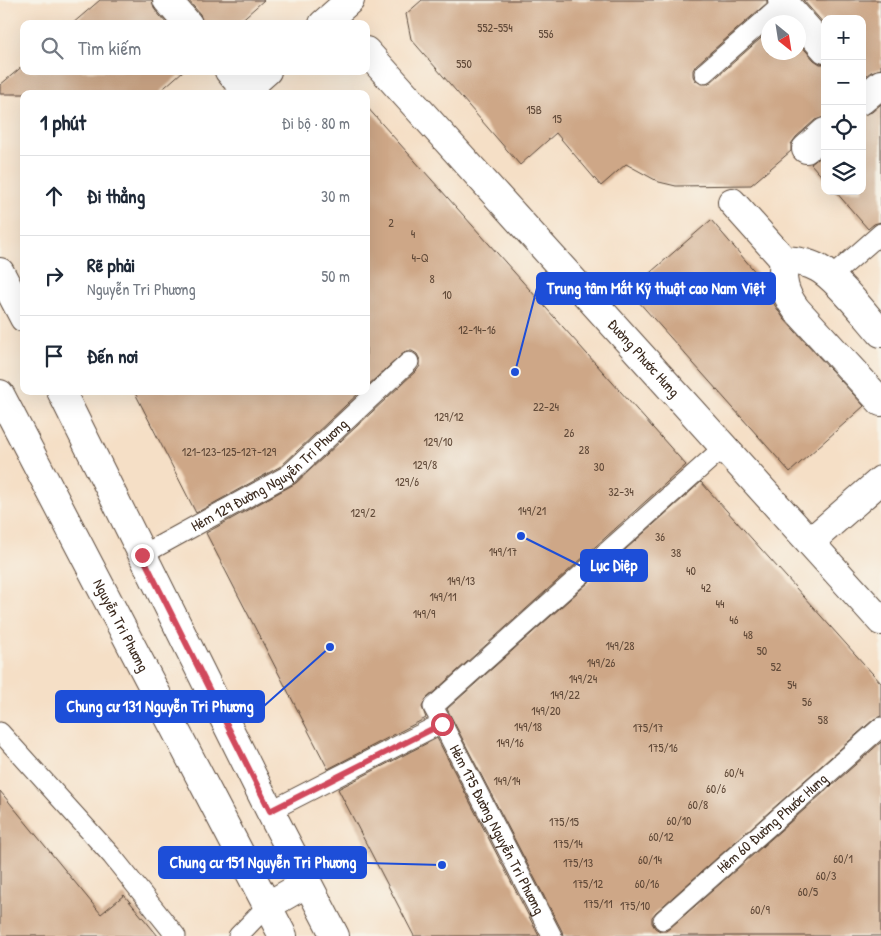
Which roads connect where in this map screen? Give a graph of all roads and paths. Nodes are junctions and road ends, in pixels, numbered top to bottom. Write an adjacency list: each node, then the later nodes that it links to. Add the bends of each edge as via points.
1 (167, 0): 3 (street)
2 (783, 1): 4 (street); 6 (lane)
3 (184, 20)
4 (821, 44)
5 (370, 55): 20 (street, Đường Phước Hưng)
6 (704, 73)
7 (259, 75): 8 (street)
8 (238, 85)
9 (732, 202): 11 (street)
10 (881, 233): 12 (lane)
11 (784, 260): 12 (street, via 807,263); 19 (street, via 783,279 788,298)
12 (830, 278): 15 (street)
13 (9, 286): 14 (street)
14 (20, 309)
15 (881, 333)
16 (409, 362): 23 (lane, Hẻm 129 Đường Nguyễn Tri Phương, via 288,476)
17 (0, 394): 30 (street, Nguyễn Tri Phương)
18 (63, 395): 23 (street)
19 (881, 402)
20 (724, 447): 22 (street, Đường Phước Hưng); 25 (lane, Hẻm 175 Đường Nguyễn Tri Phương, via 433,707)
21 (881, 480): 22 (street)
22 (810, 542): 24 (street, Đường Phước Hưng)
23 (142, 555): 28 (street)
24 (881, 621)
25 (442, 724): 28 (lane); 36 (lane, Hẻm 175 Đường Nguyễn Tri Phương)
26 (881, 726): 31 (lane, Hẻm 60 Đường Phước Hưng)
27 (0, 732): 32 (lane, via 112,856)
28 (270, 811): 29 (street)
29 (307, 883): 30 (street); 35 (street)
30 (267, 906): 33 (lane); 34 (street, Nguyễn Tri Phương)
31 (664, 920)
32 (176, 936)
33 (238, 936)
34 (283, 936)
35 (335, 936)
36 (552, 936)

